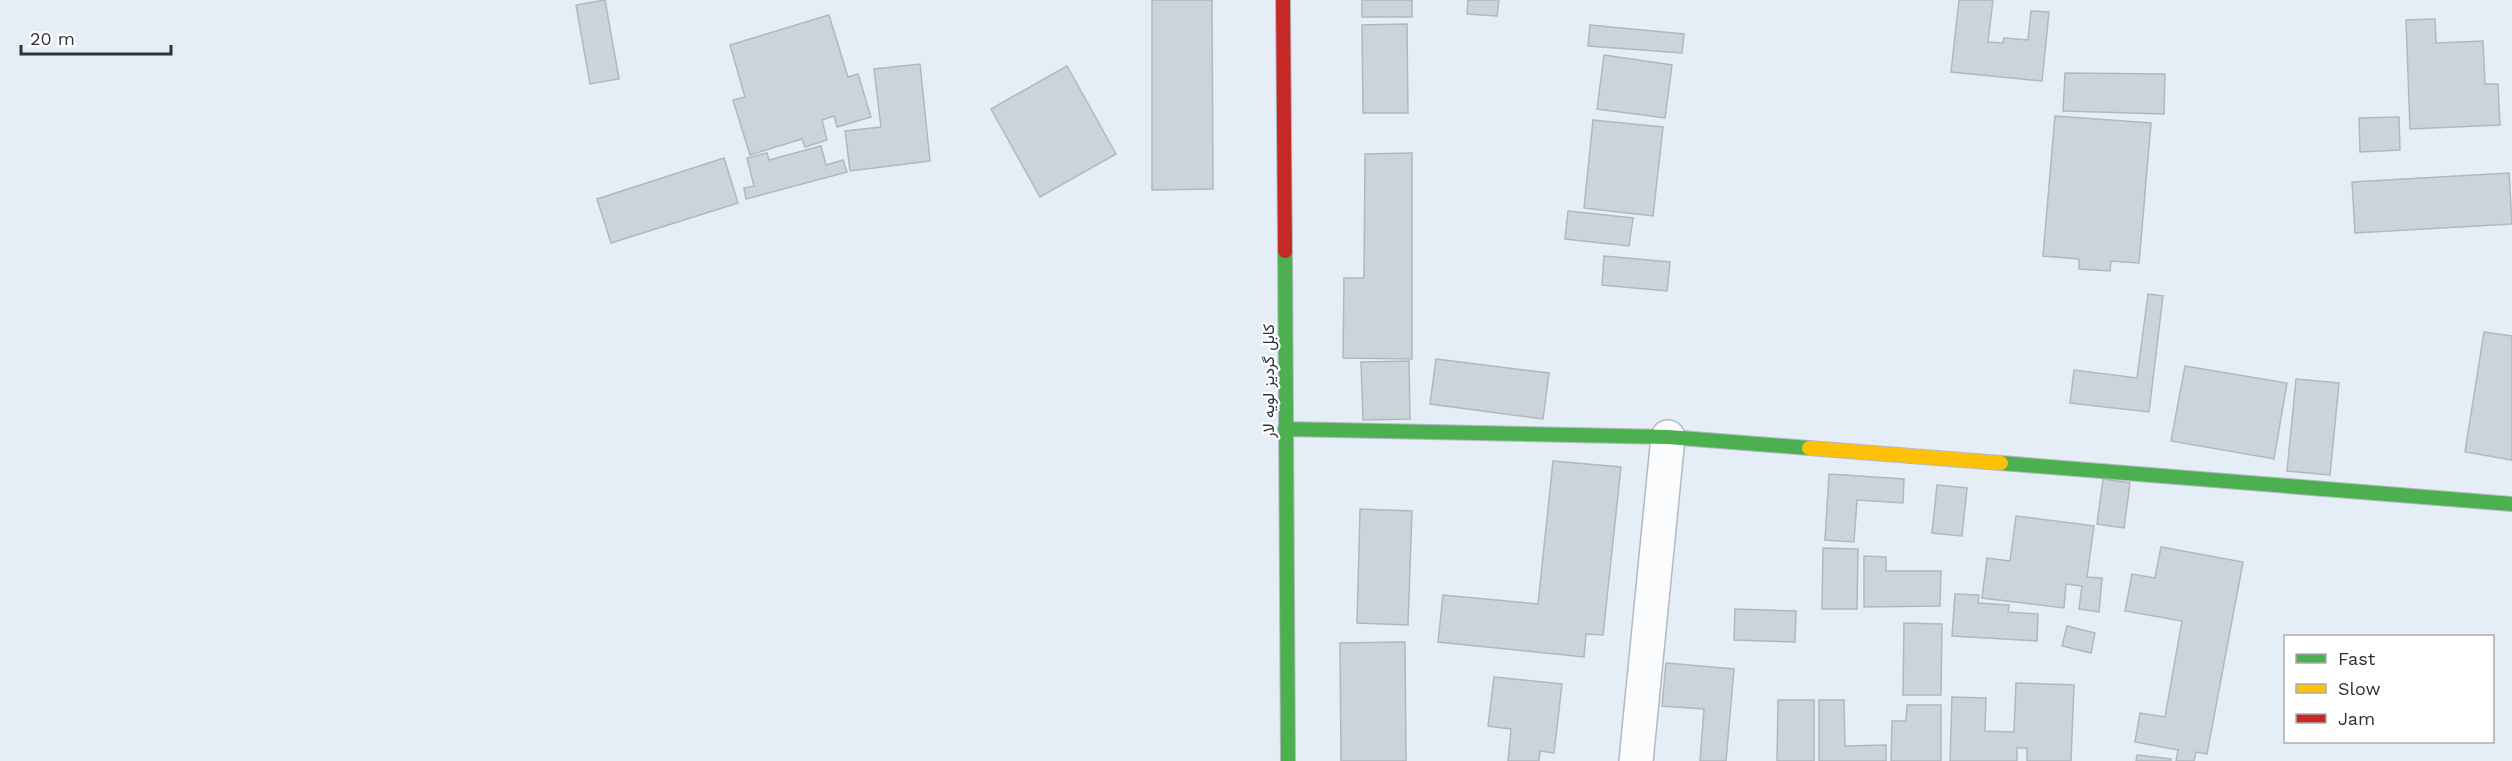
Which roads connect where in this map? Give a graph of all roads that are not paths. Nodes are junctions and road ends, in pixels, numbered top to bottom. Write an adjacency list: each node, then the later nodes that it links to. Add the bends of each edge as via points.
1 (1283, 0): 2 (main road, کابل گردیز لویه لار)
2 (1285, 429): 3 (main road); 5 (main road, کابل گردیز لویه لار)
3 (1668, 437): 4 (main road); 6 (street)
4 (2512, 504)
5 (1288, 761)
6 (1636, 761)

